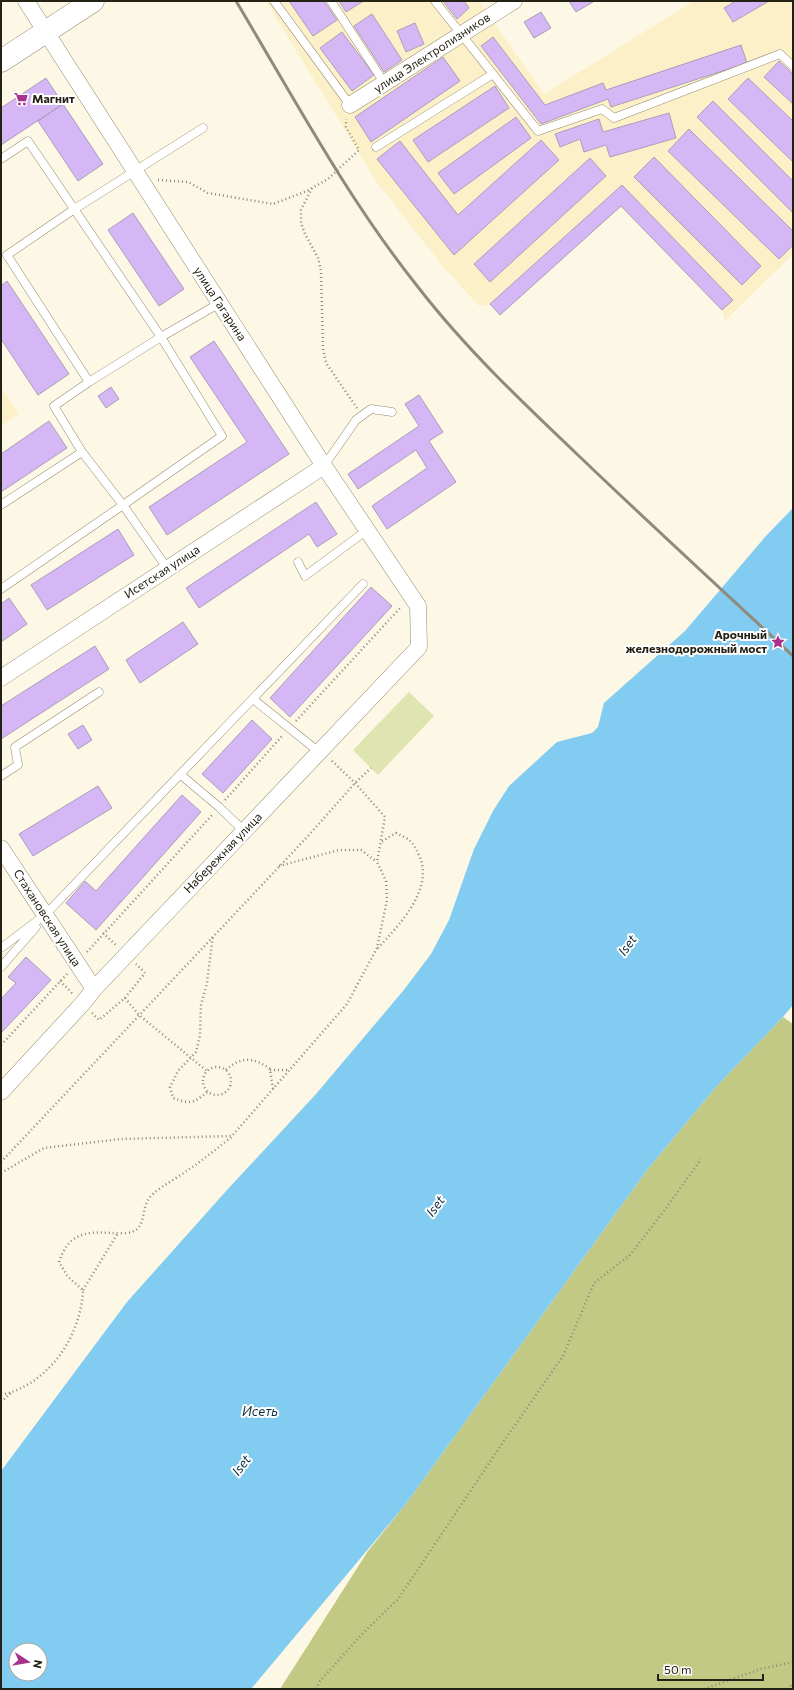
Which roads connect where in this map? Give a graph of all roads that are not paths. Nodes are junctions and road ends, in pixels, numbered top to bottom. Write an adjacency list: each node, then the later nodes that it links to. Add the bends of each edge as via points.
1 (26, 1): 7 (street, улица Гагарина)
2 (274, 1): 13 (lane)
3 (331, 1): 12 (lane)
4 (435, 1): 8 (lane)
5 (514, 1): 8 (street, улица Электролизников)
6 (91, 2): 7 (main road)
7 (46, 31): 9 (main road); 17 (street, улица Гагарина)
8 (462, 34): 11 (lane); 12 (street, улица Электролизников)
9 (1, 61)
10 (793, 66): 11 (lane, via 780,54 614,118 602,109 538,131)
11 (493, 74): 15 (lane)
12 (385, 84): 13 (street, улица Электролизников)
13 (350, 105)
14 (203, 128): 17 (lane)
15 (376, 147)
16 (1, 159): 18 (lane, via 28,141)
17 (138, 175): 18 (lane); 19 (street, улица Гагарина)
18 (74, 210): 20 (lane); 21 (lane, via 7,255)
19 (220, 303): 20 (lane); 24 (street, улица Гагарина)
20 (161, 337): 21 (lane); 26 (lane, via 222,436)
21 (89, 382): 23 (lane, via 54,406)
22 (392, 412): 24 (lane, via 371,409 361,416)
23 (82, 452): 25 (lane); 26 (lane)
24 (324, 466): 27 (street, улица Гагарина); 29 (street, Исетская улица)
25 (1, 505)
26 (123, 505): 29 (lane); 31 (lane)
27 (367, 530): 28 (lane, via 305,576); 32 (street, улица Гагарина)
28 (298, 562)
29 (167, 568): 33 (street, Исетская улица)
30 (363, 584): 35 (lane)
31 (2, 586)
32 (410, 605): 36 (street, Набережная улица, via 419,647)
33 (1, 678)
34 (99, 692): 38 (lane, via 15,747 18,765)
35 (253, 699): 36 (lane); 37 (lane)
36 (319, 751): 39 (street, Набережная улица)
37 (180, 775): 39 (lane); 41 (lane)
38 (1, 776)
39 (244, 831): 44 (street, Набережная улица)
40 (1, 848): 41 (street, Стахановская улица)
41 (46, 915): 42 (lane); 43 (lane); 44 (street, Стахановская улица)
42 (1, 948)
43 (1, 967)
44 (94, 989): 45 (street, Набережная улица)
45 (1, 1092)

